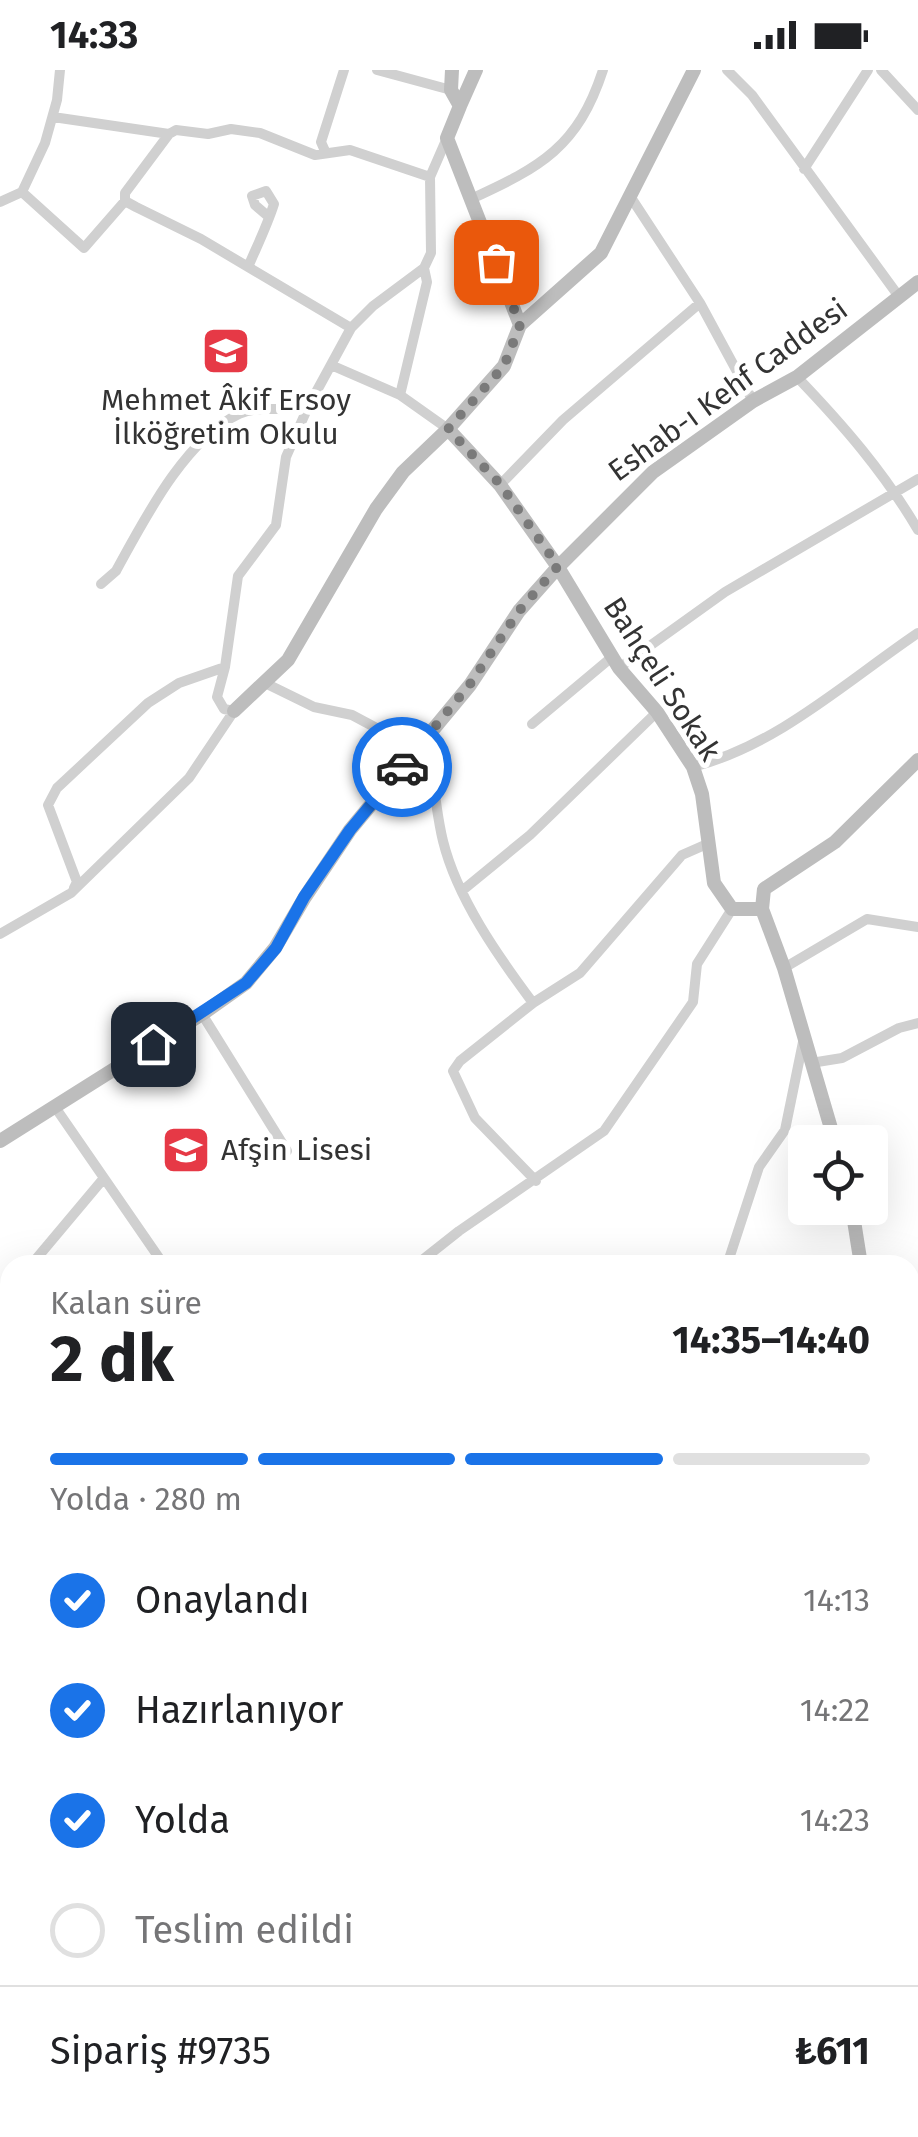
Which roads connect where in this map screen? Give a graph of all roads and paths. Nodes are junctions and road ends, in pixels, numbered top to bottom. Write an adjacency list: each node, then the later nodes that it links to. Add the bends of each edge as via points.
1 (60, 70): 14 (street)
2 (344, 70): 17 (street, via 321,142)
3 (378, 70): 11 (street)
4 (452, 70): 11 (street)
5 (476, 70): 12 (street)
6 (603, 70): 22 (street, via 575,133 528,174)
7 (694, 70): 21 (street)
8 (727, 70): 18 (street)
9 (868, 70): 18 (street)
10 (881, 70): 13 (street)
11 (451, 90): 12 (street)
12 (460, 106): 16 (street)
13 (918, 110)
14 (52, 116): 15 (street); 20 (street)
15 (169, 134): 17 (street, via 231,129 315,155); 23 (street)
16 (447, 138): 19 (street); 22 (street)
17 (325, 152): 19 (street, via 350,150)
18 (804, 169): 29 (street)
19 (430, 177): 27 (street, via 432,253)
20 (22, 192): 23 (street, via 84,248); 24 (street)
21 (630, 196): 30 (street); 31 (street, via 601,253)
22 (471, 200): 31 (street)
23 (125, 201): 26 (street)
24 (0, 202)
25 (270, 218): 25 (street, via 274,204 266,191 252,196 252,207); 26 (street)
26 (248, 268): 32 (street)
27 (424, 268): 32 (street); 35 (street, via 428,282)
28 (918, 282): 29 (street, Eshab-ı Kehf Caddesi)
29 (900, 298): 34 (street, Eshab-ı Kehf Caddesi)
30 (700, 303): 36 (street); 40 (street, via 563,420)
31 (520, 325): 38 (street, via 504,366)
32 (351, 328): 33 (street)
33 (331, 366): 35 (street); 37 (street)
34 (797, 377): 36 (street, Eshab-ı Kehf Caddesi); 41 (street)
35 (400, 395): 38 (street)
36 (754, 400): 43 (street, Eshab-ı Kehf Caddesi, via 654,472)
37 (308, 406): 44 (street, via 240,414 202,442); 47 (street, via 286,457 276,525 238,576)
38 (448, 429): 40 (street, Bahçeli Sokak); 48 (street, via 403,472 304,637)
39 (918, 479): 41 (street)
40 (500, 484): 43 (street, Bahçeli Sokak)
41 (896, 492): 42 (street); 46 (street)
42 (918, 530)
43 (558, 566): 46 (street, Bahçeli Sokak); 52 (street, Eshab-ı Kehf Caddesi)
44 (101, 584)
45 (918, 633): 55 (street, via 790,723)
46 (616, 662): 50 (street, Bahçeli Sokak); 51 (street)
47 (225, 667): 49 (street, via 217,697); 58 (street, via 148,702 57,788 48,804 77,882)
48 (265, 683): 49 (street); 53 (street, via 382,730)
49 (234, 711): 58 (street, via 190,778)
50 (657, 712): 55 (street, Bahçeli Sokak); 57 (street)
51 (532, 724)
52 (421, 744): 53 (street, Eshab-ı Kehf Caddesi); 57 (street, via 434,774 444,843)
53 (411, 757): 65 (street, Eshab-ı Kehf Caddesi, via 350,830 276,948 246,983)
54 (918, 760): 60 (street, via 835,842 764,890)
55 (693, 766): 56 (street, Bahçeli Sokak)
56 (707, 844): 59 (street, Bahçeli Sokak, via 714,883); 64 (street, via 682,855 580,974)
57 (463, 890): 64 (street, via 493,950)
58 (71, 893): 62 (street)
59 (732, 909): 60 (street); 74 (street, via 697,964 693,1002 604,1131)
60 (762, 910): 63 (street)
61 (918, 926): 63 (street, via 867,919)
62 (0, 934)
63 (784, 968): 67 (street)
64 (532, 1003): 74 (street, via 453,1071 475,1118)
65 (202, 1014): 69 (street, Eshab-ı Kehf Caddesi); 72 (street)
66 (918, 1023): 68 (street, via 842,1058)
67 (804, 1040): 68 (street); 79 (street, via 785,1130 758,1167)
68 (811, 1062): 70 (street)
69 (55, 1107): 71 (street, Eshab-ı Kehf Caddesi); 73 (street)
70 (830, 1125)
71 (0, 1142)
72 (287, 1150)
73 (104, 1178): 76 (street); 77 (street)
74 (536, 1181): 78 (street)
75 (855, 1225): 80 (street)
76 (39, 1255)
77 (157, 1255)
78 (429, 1255)
79 (729, 1255)
80 (860, 1255)

